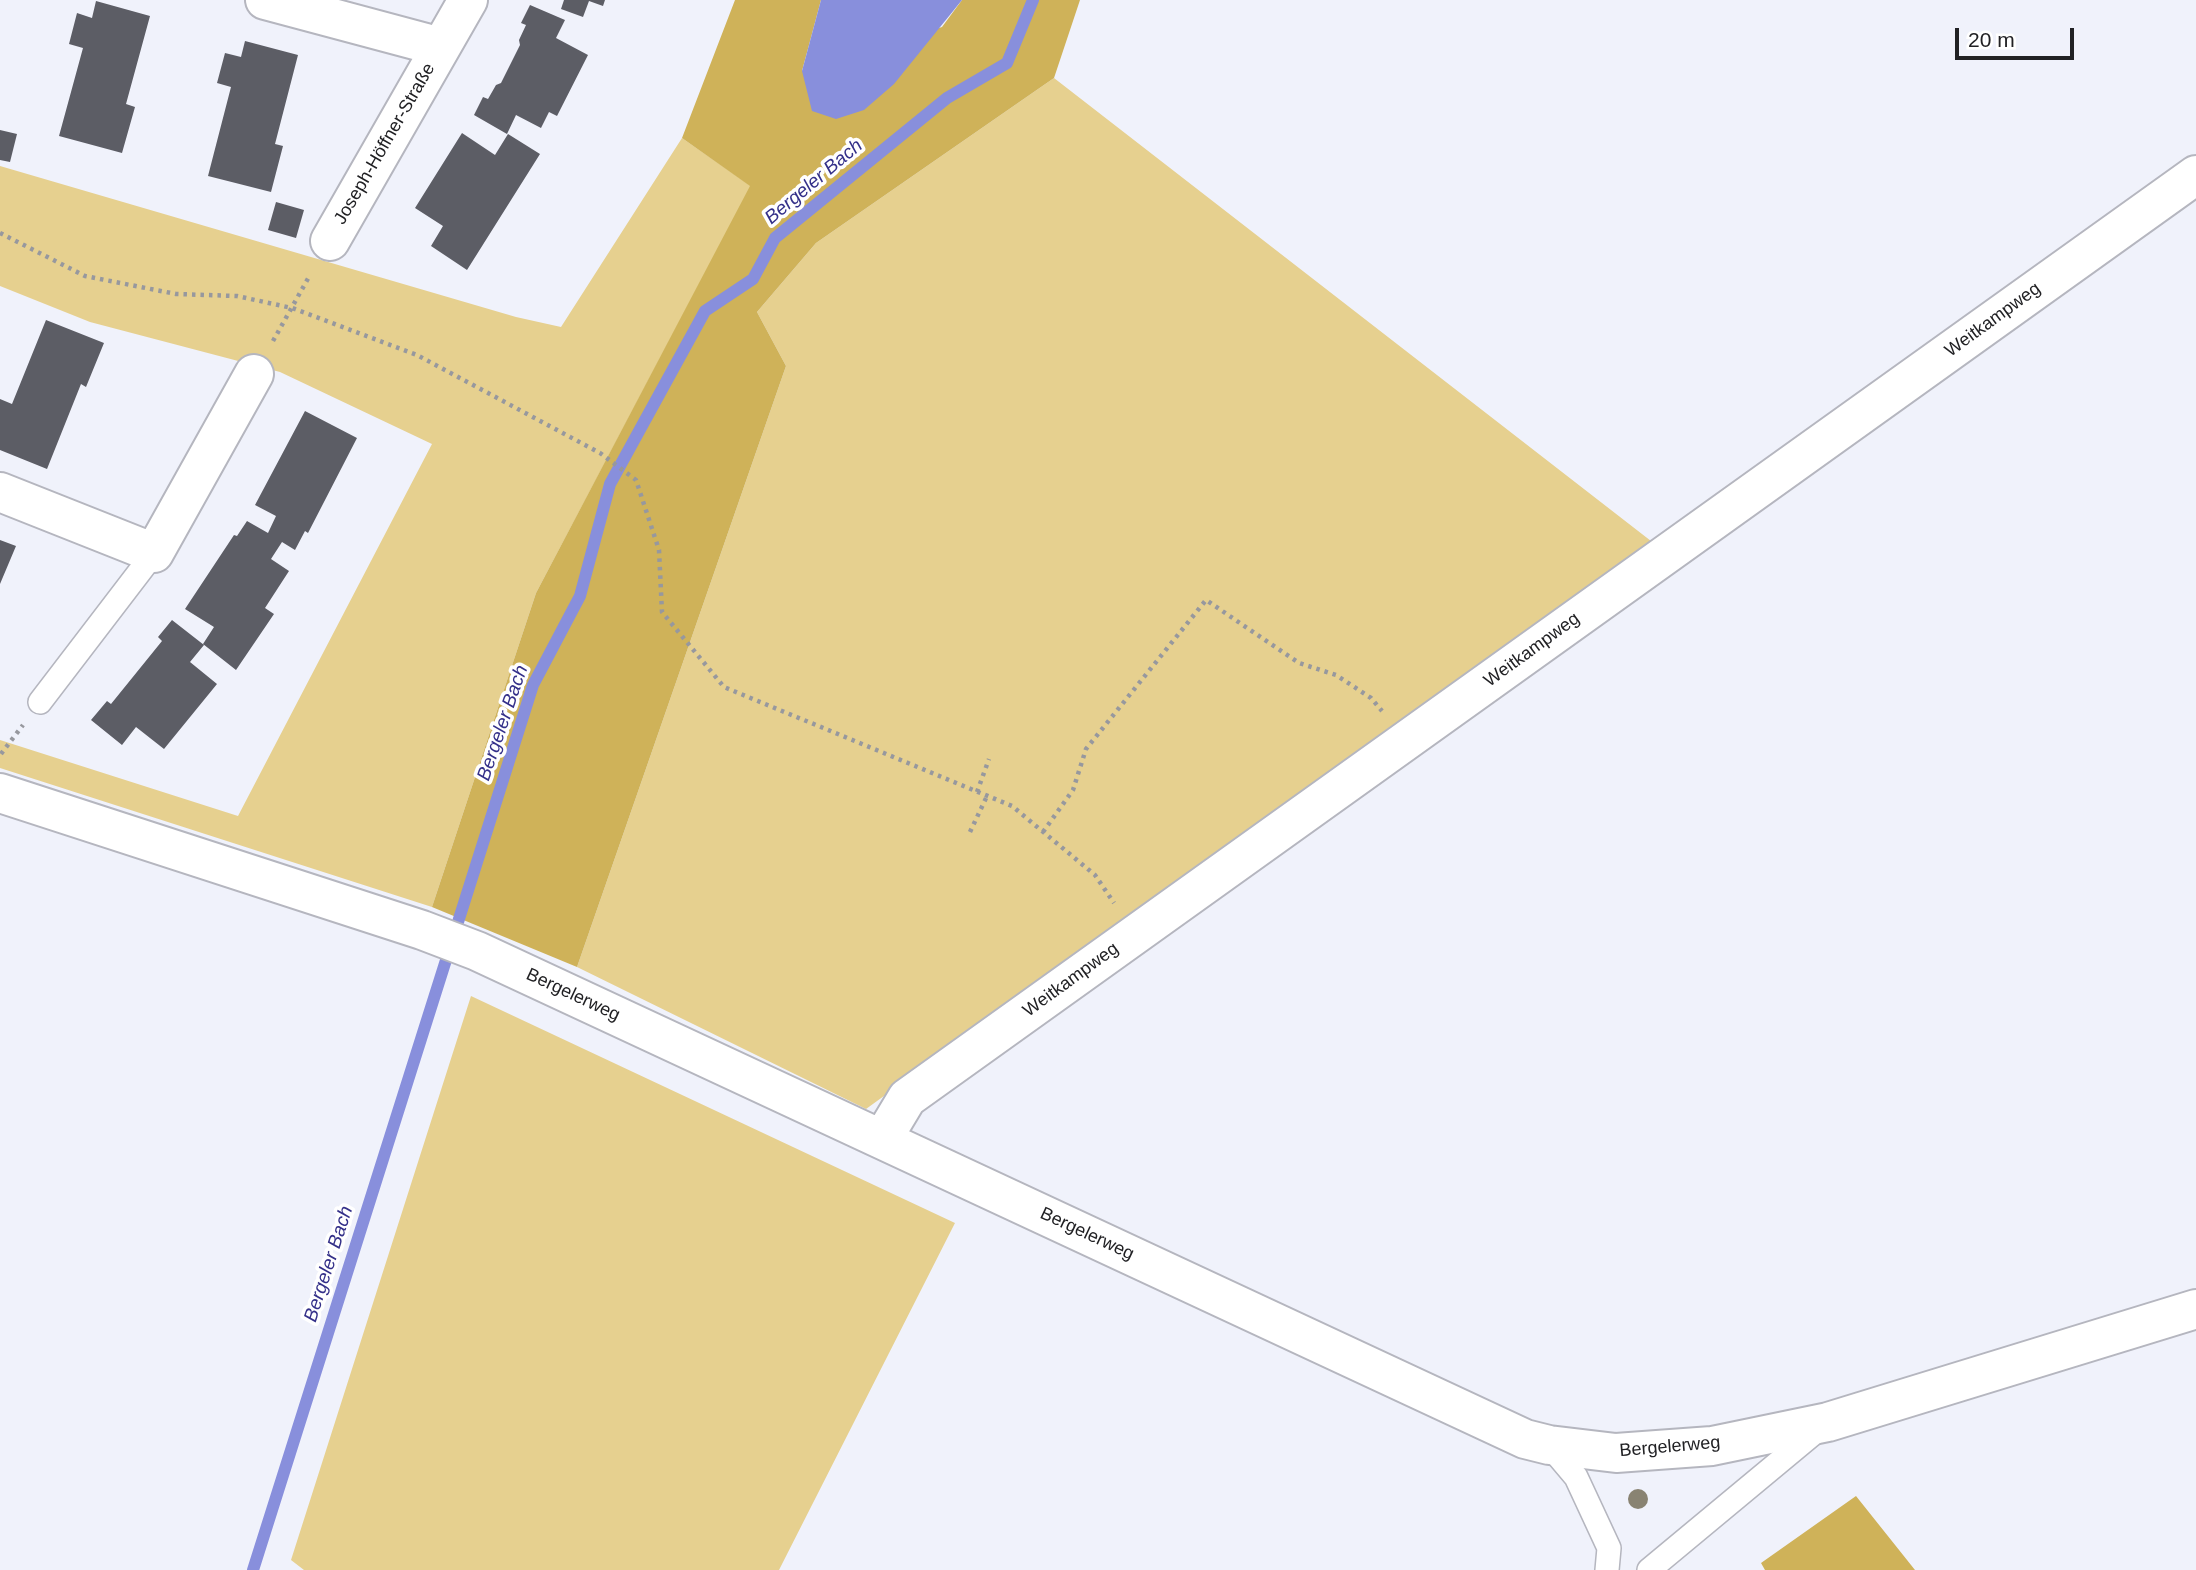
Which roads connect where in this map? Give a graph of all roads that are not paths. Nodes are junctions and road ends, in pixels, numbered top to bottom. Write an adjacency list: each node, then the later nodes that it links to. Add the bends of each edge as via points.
1 (265, 0): 3 (street, Joseph-Höffner-Straße)
2 (468, 0): 3 (street, Joseph-Höffner-Straße)
3 (441, 47): 5 (street, Joseph-Höffner-Straße)
4 (2196, 175): 11 (street, Weitkampweg, via 907,1098)
5 (330, 241)
6 (254, 374): 8 (street)
7 (0, 492): 8 (street)
8 (154, 553): 9 (lane)
9 (40, 702)
10 (0, 793): 11 (street, Bergelerweg, via 477,951)
11 (883, 1138): 14 (street, Bergelerweg, via 1525,1439)
12 (2196, 1309): 13 (street, Bergelerweg)
13 (1828, 1422): 14 (street, Bergelerweg, via 1712,1446 1616,1453); 16 (lane)
14 (1549, 1445): 15 (lane, via 1576,1477 1609,1548)
15 (1607, 1570)
16 (1649, 1570)

